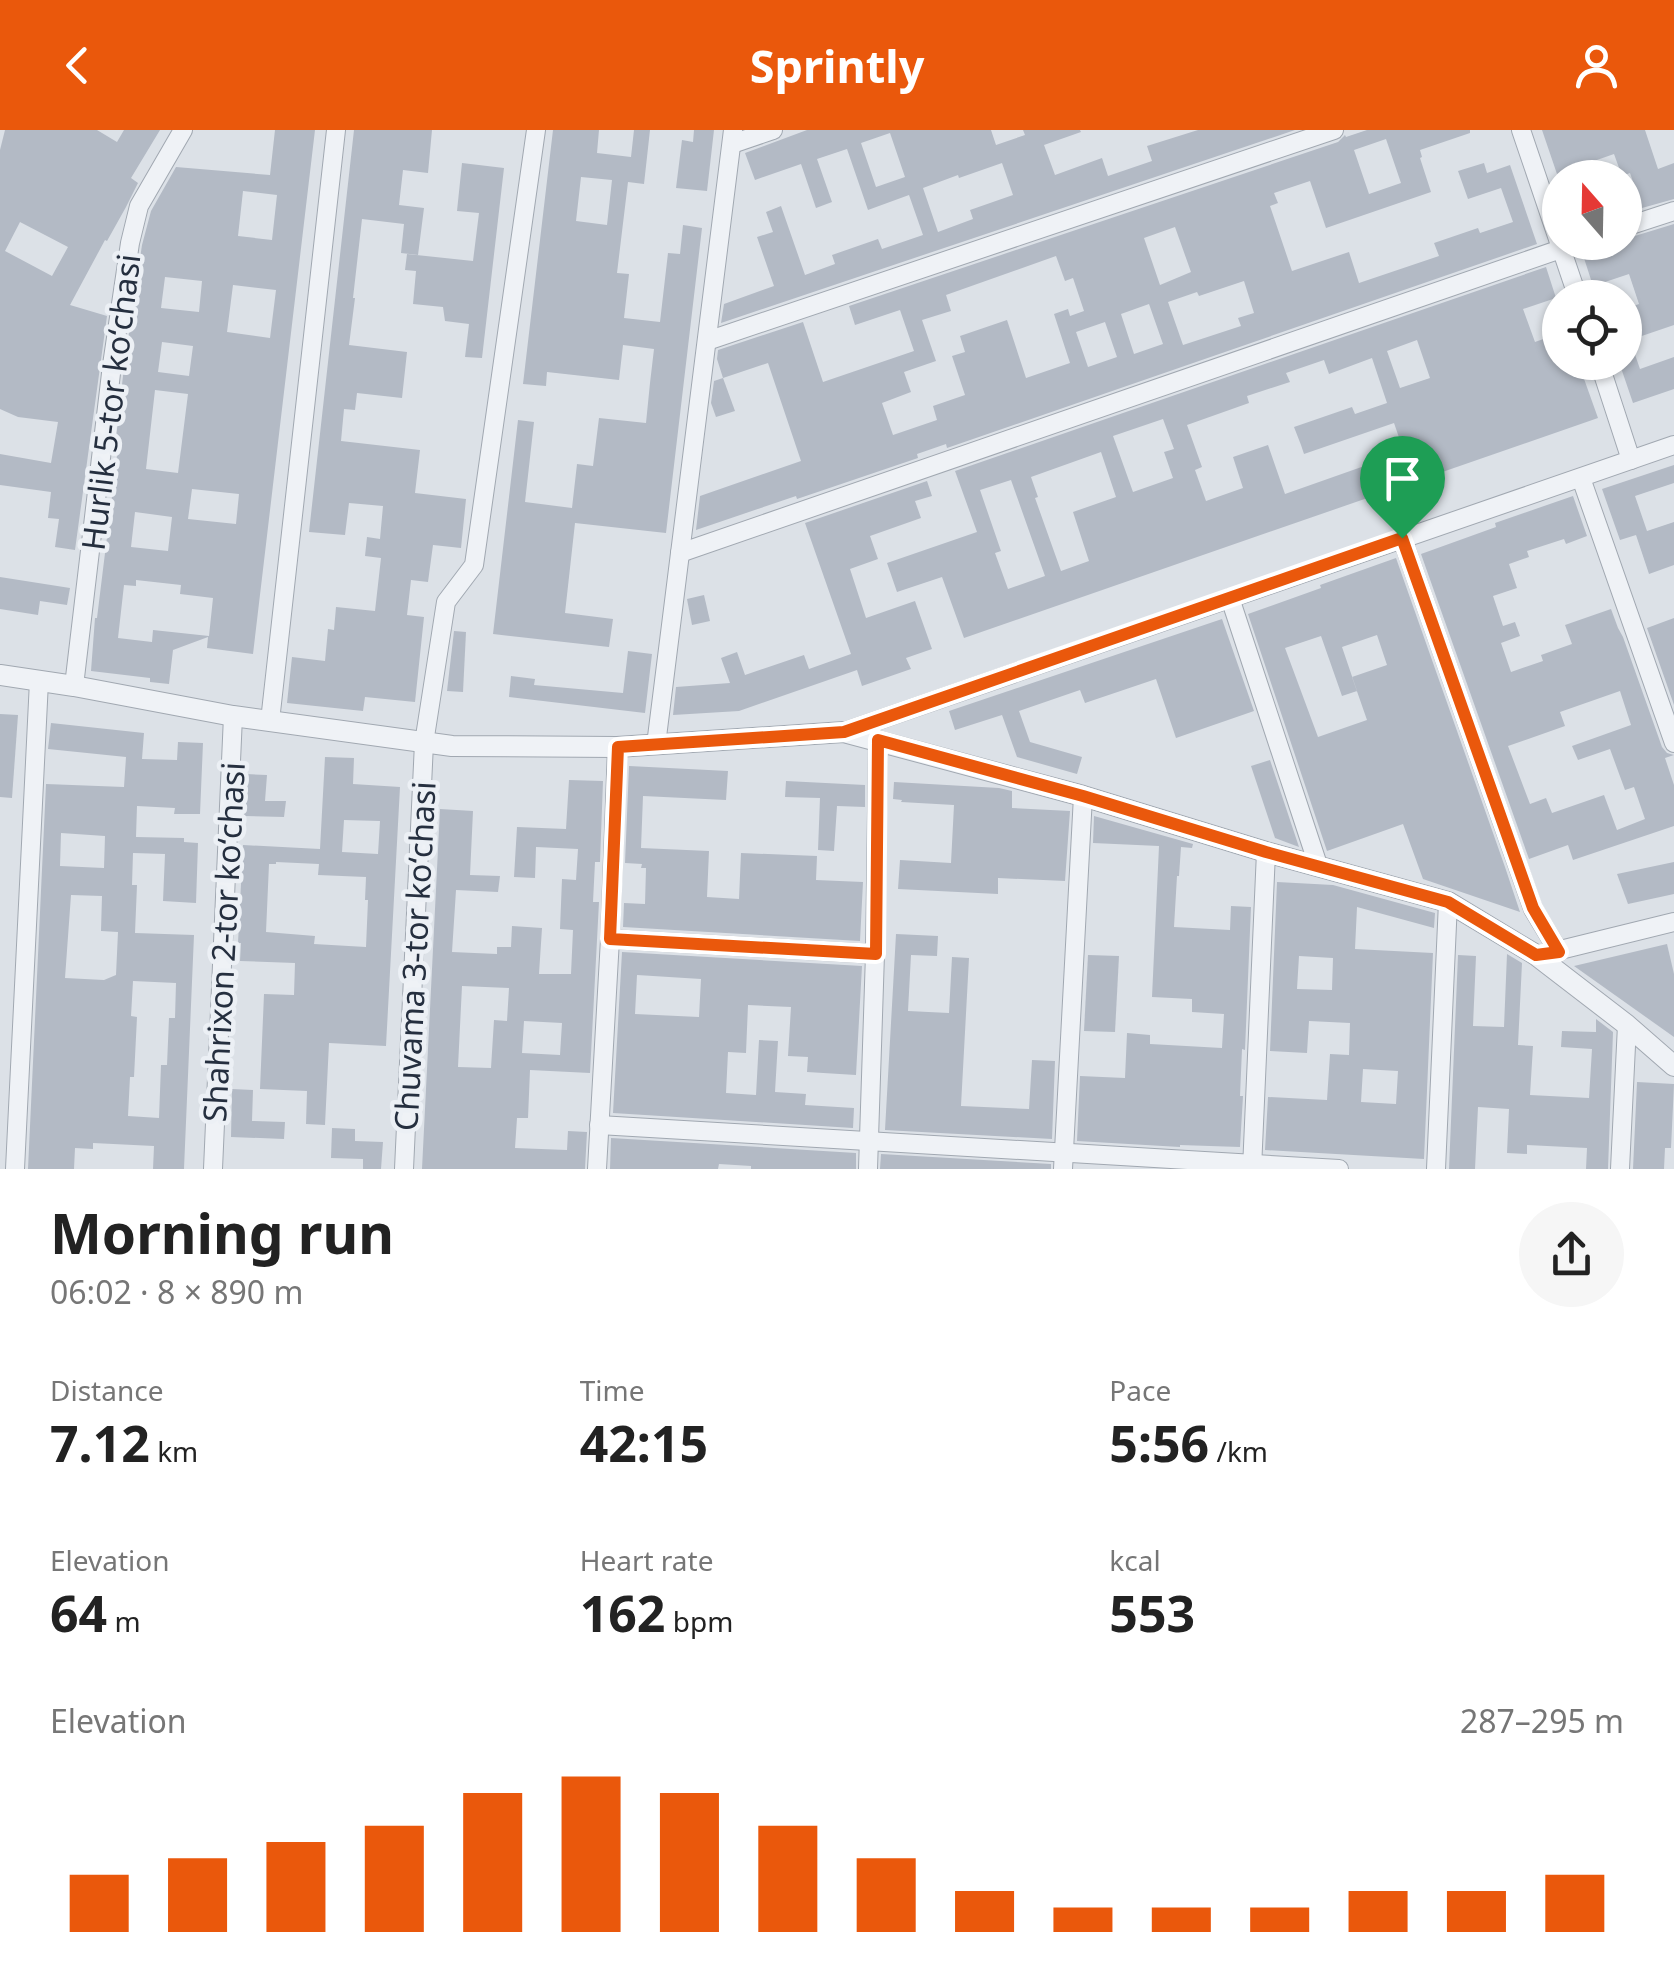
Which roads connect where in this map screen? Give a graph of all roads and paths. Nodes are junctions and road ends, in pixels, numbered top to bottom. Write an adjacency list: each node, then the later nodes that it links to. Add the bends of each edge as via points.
1 (183, 130): 22 (street, Hurlik 5-tor koʻchasi, via 139,206 130,242)
2 (336, 130): 24 (street)
3 (536, 130): 28 (street, Chuvama 3-tor koʻchasi, via 474,565 446,602)
4 (773, 130): 7 (street)
5 (1334, 130): 12 (street)
6 (1521, 130): 8 (street)
7 (733, 137): 12 (street)
8 (1542, 191)
9 (1674, 210): 10 (street)
10 (1642, 222)
11 (1542, 256): 18 (street)
12 (707, 341): 18 (street)
13 (1605, 380): 15 (street)
14 (1674, 445): 15 (street)
15 (1632, 460): 16 (street)
16 (1581, 478): 17 (street); 27 (street)
17 (1402, 538): 19 (street); 37 (street, via 1533,908)
18 (680, 553): 29 (street)
19 (1230, 598): 25 (street); 33 (street)
20 (0, 675): 21 (street)
21 (39, 680): 22 (street); 46 (street)
22 (74, 686): 23 (street)
23 (233, 716): 24 (street); 47 (street, Shahrixon 2-tor koʻchasi)
24 (270, 721): 28 (street)
25 (844, 732): 26 (street); 29 (street)
26 (878, 740): 31 (street); 38 (street)
27 (1674, 743)
28 (424, 744): 30 (street); 48 (street, Chuvama 3-tor koʻchasi)
29 (656, 745): 30 (street)
30 (618, 747): 36 (street)
31 (1083, 796): 32 (street); 44 (street)
32 (1266, 852): 33 (street); 45 (street)
33 (1318, 865): 34 (street)
34 (1448, 902): 39 (street); 52 (street)
35 (1674, 922): 37 (street)
36 (610, 939): 38 (street); 42 (street)
37 (1559, 952): 39 (street)
38 (876, 954): 43 (street)
39 (1536, 955): 40 (street)
40 (1627, 1026): 41 (street); 53 (street)
41 (1674, 1066)
42 (599, 1126): 43 (street); 49 (street)
43 (869, 1140): 44 (street); 50 (street)
44 (1064, 1160): 45 (street)
45 (1252, 1166): 51 (street)
46 (15, 1169)
47 (212, 1169)
48 (404, 1169)
49 (597, 1169)
50 (868, 1169)
51 (1338, 1169)
52 (1436, 1169)
53 (1620, 1169)

